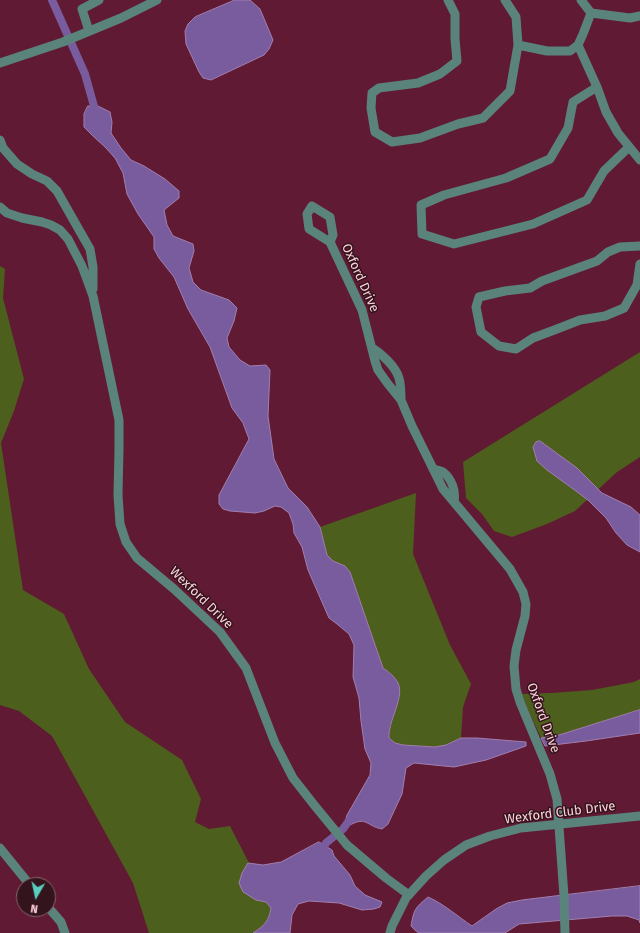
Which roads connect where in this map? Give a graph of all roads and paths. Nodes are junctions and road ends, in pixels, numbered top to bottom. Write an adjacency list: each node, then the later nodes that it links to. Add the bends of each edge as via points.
1 (99, 0): 8 (street, via 82,9)
2 (157, 0): 8 (street)
3 (448, 0): 9 (street, via 455,14 457,61 440,74 418,83 379,88 372,93 371,108 375,132 392,142 420,138 483,118 510,91)
4 (505, 0): 9 (street, via 516,17)
5 (581, 0): 6 (street)
6 (591, 13): 7 (street, via 630,18); 10 (street)
7 (640, 16)
8 (89, 31): 11 (street)
9 (518, 45): 10 (street, via 547,51 570,52)
10 (578, 45): 12 (street)
11 (1, 62)
12 (597, 87): 14 (street, via 606,112); 14 (street, via 574,102 568,128 550,158 506,178 444,195 421,205 422,234 454,244 533,224 587,200 604,171)
13 (0, 140): 20 (street, Wexford Drive, via 17,164 47,181 57,191 90,249)
14 (629, 147): 15 (street)
15 (640, 160)
16 (0, 207): 20 (street, Wexford Drive, via 7,213 42,222 60,230 73,247)
17 (330, 242): 21 (street, Oxford Drive, via 362,310)
18 (640, 246): 19 (street, via 620,246 597,261 542,281 530,288 479,297 476,307 481,332 499,346 516,349 533,338 580,320 605,316 624,308 637,285)
19 (640, 264)
20 (93, 296): 27 (street, Wexford Drive, via 119,420 118,495 120,524 126,542 137,558 220,632 246,668 275,744 293,778 320,812 347,845)
21 (372, 348): 22 (street, Oxford Drive, via 378,370); 22 (street, Oxford Drive, via 380,352 398,372)
22 (401, 400): 24 (street, Oxford Drive, via 443,489 510,569 523,592 526,604 514,666 516,689 550,774 557,799)
23 (640, 816): 24 (street, Wexford Club Drive)
24 (558, 824): 27 (street, Wexford Club Drive, via 521,828 466,845 444,860); 31 (street, Oxford Drive)
25 (0, 848): 26 (street)
26 (24, 877)
27 (409, 895): 30 (street, Wexford Club Drive)
28 (56, 916): 29 (street)
29 (65, 933)
30 (390, 933)
31 (566, 933)

